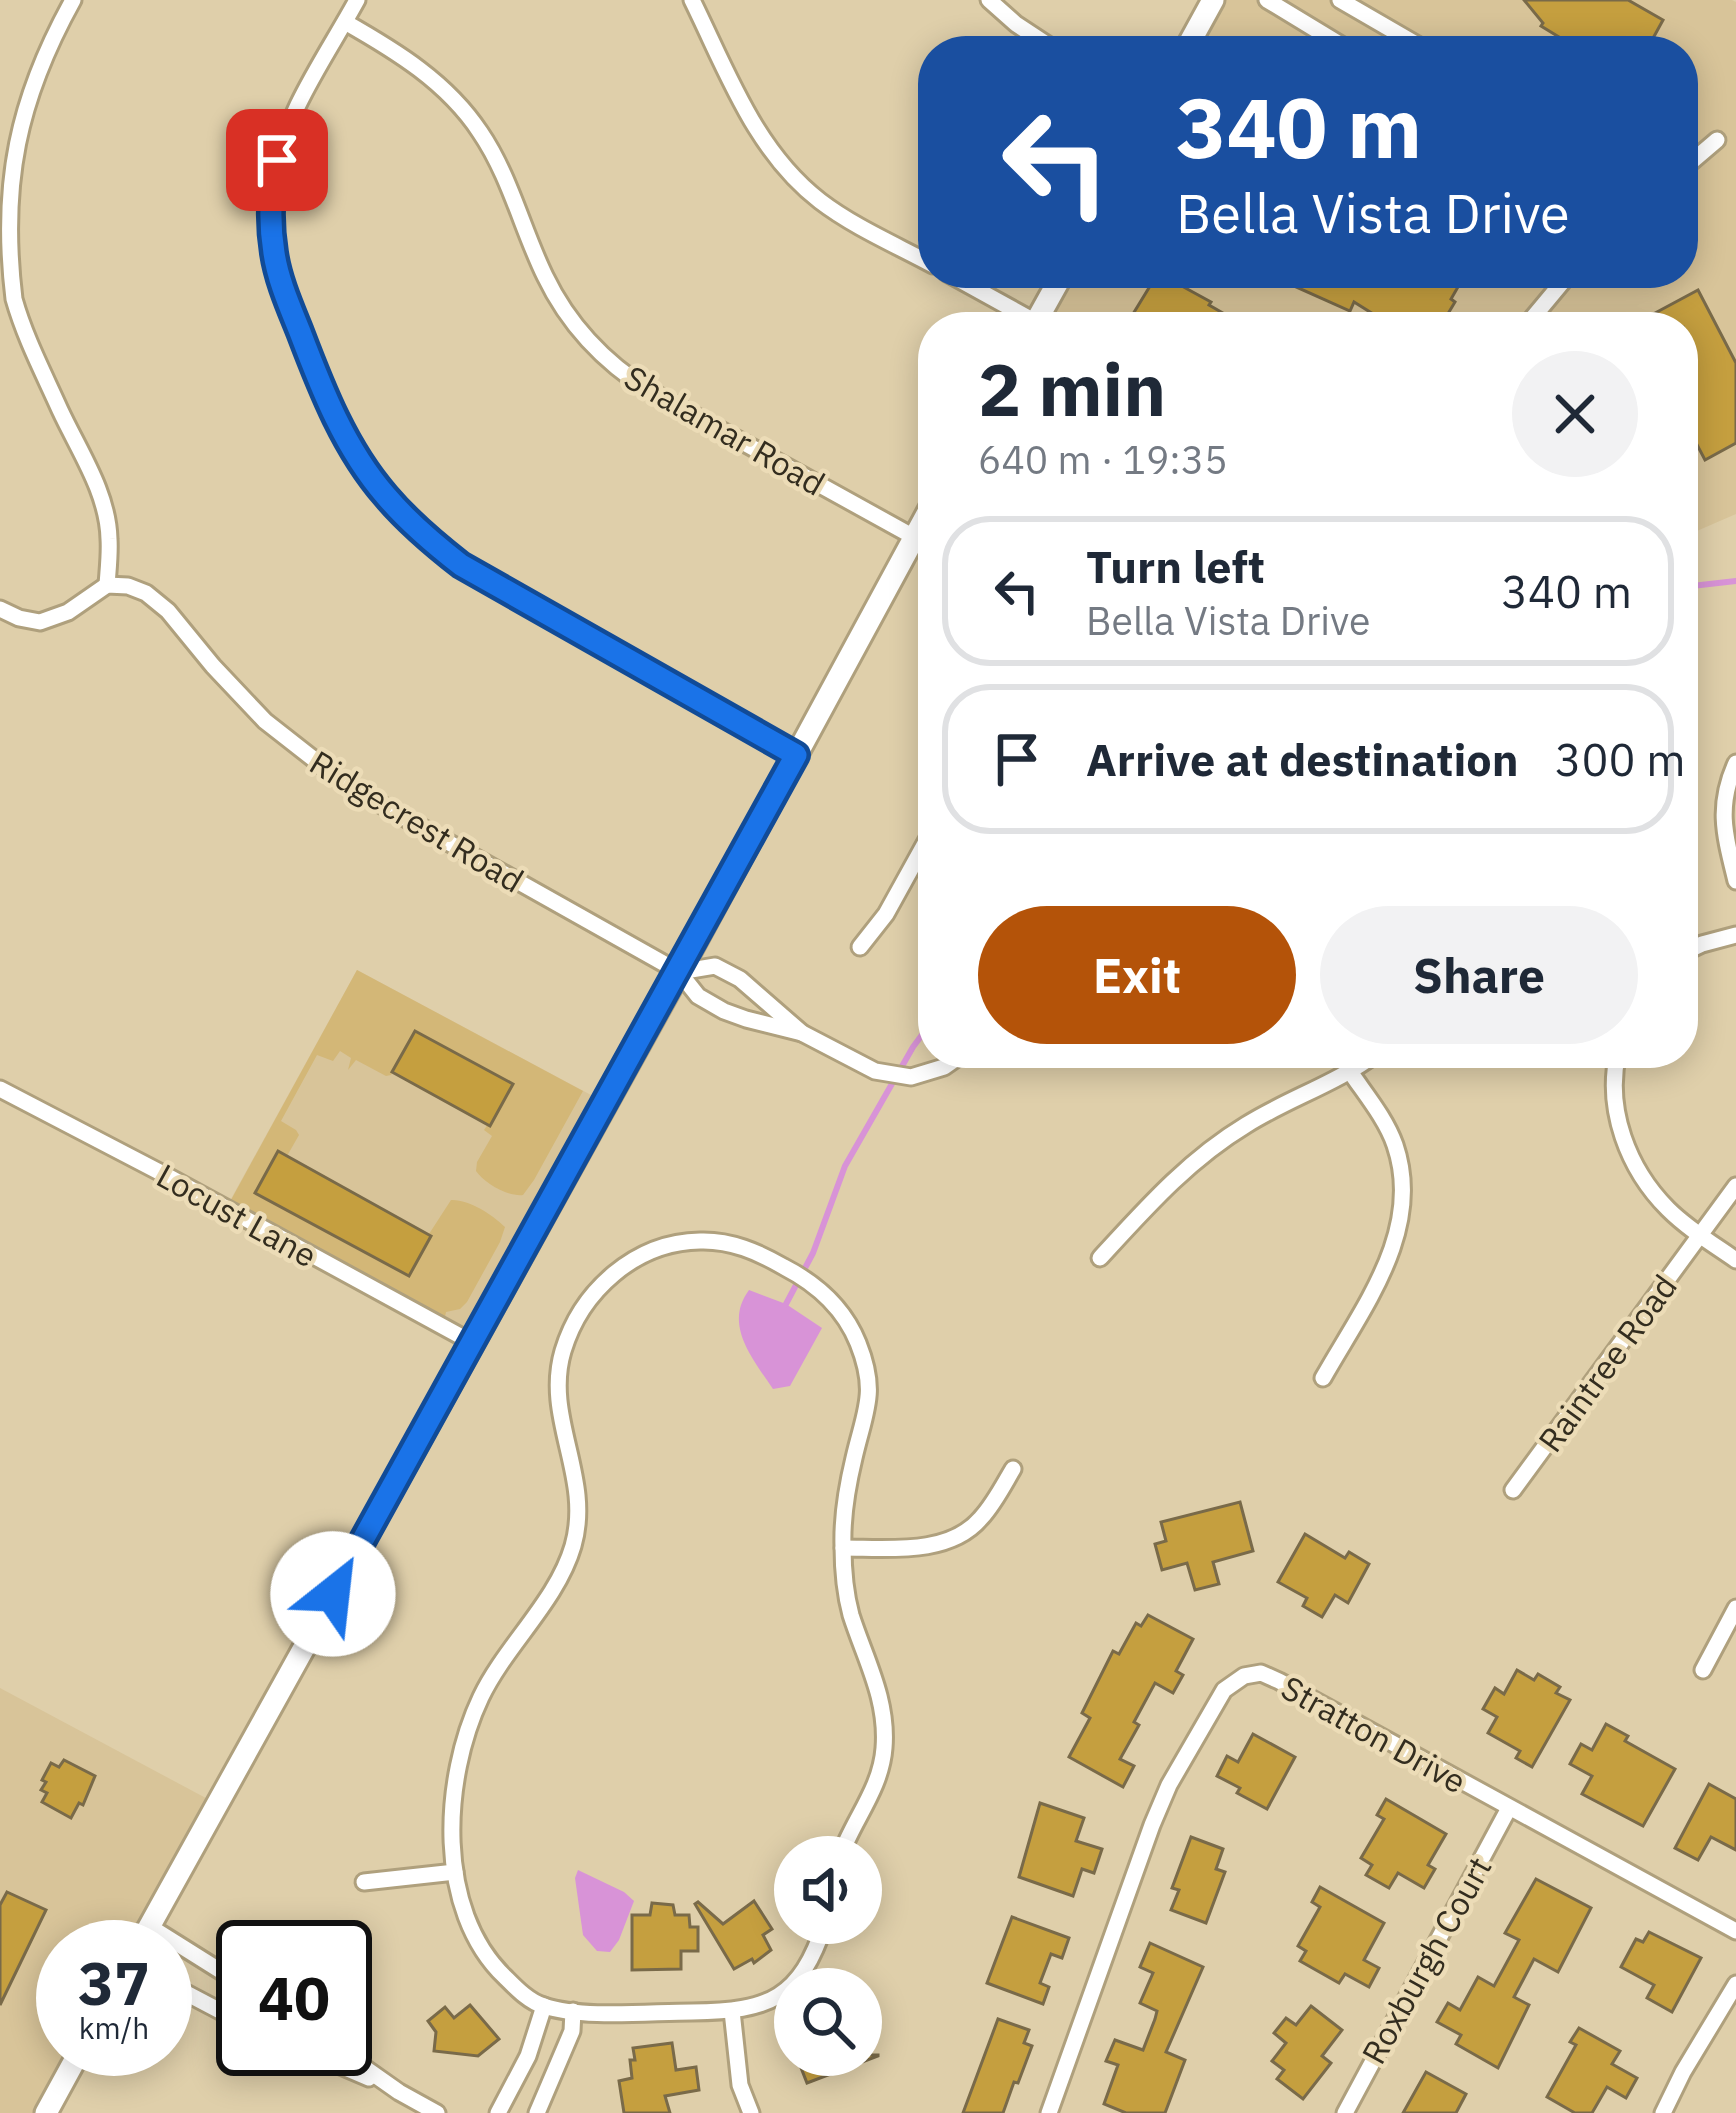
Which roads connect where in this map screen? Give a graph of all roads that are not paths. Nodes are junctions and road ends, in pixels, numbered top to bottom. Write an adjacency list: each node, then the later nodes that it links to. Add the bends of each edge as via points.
1 (73, 0): 22 (street, via 19,110 7,160 4,252 32,348 104,506)
2 (357, 0): 8 (street)
3 (692, 0): 15 (street, via 778,160 825,205)
4 (988, 0): 9 (street)
5 (1213, 0): 10 (street)
6 (1267, 0): 11 (street)
7 (1340, 0): 12 (street)
8 (345, 22): 20 (street, Shalamar Road, via 422,70 481,133 545,276 603,355 650,391); 24 (street, via 283,140 270,224 290,308 355,453 418,531 461,565)
9 (1033, 36)
10 (1193, 36)
11 (1326, 36)
12 (1401, 36)
13 (1717, 140): 14 (street)
14 (1698, 156)
15 (918, 257)
16 (973, 288): 18 (street)
17 (1558, 288): 19 (street)
18 (1014, 312)
19 (1538, 312)
20 (918, 531)
21 (918, 547): 24 (street)
22 (107, 585): 23 (street, via 40,622); 31 (street, Ridgecrest Road, via 146,593 265,721 349,786)
23 (0, 609)
24 (796, 755): 31 (street)
25 (1736, 763): 27 (street, via 1723,826)
26 (918, 856): 30 (street)
27 (1736, 881)
28 (1736, 934): 29 (street)
29 (1698, 946)
30 (860, 947)
31 (679, 972): 32 (street, Ridgecrest Road, via 724,1011); 32 (street, Ridgecrest Road, via 715,966); 42 (street)
32 (802, 1033): 33 (street, Ridgecrest Road, via 875,1071 911,1077)
33 (941, 1068)
34 (1356, 1068): 36 (street)
35 (1614, 1068): 39 (street, via 1624,1142 1666,1207)
36 (1351, 1072): 40 (street, via 1216,1144); 43 (street, via 1394,1141 1400,1230)
37 (0, 1089): 42 (street, Locust Lane)
38 (1736, 1186): 39 (street, Raintree Road)
39 (1700, 1235): 41 (street); 45 (street, Raintree Road)
40 (1100, 1258)
41 (1736, 1261)
42 (473, 1343): 53 (street)
43 (1323, 1378)
44 (1013, 1469): 46 (street, via 979,1522 956,1538)
45 (1513, 1490)
46 (843, 1547): 50 (street, via 850,1612 885,1730 878,1774); 51 (street, via 845,1496 870,1384 841,1312 818,1287 737,1245 670,1246 603,1282 568,1336 556,1389 576,1479 575,1537 468,1730 458,1760)
47 (1736, 1608): 48 (street)
48 (1703, 1670)
49 (1509, 1808): 54 (street, Stratton Drive); 69 (street, Stratton Drive, via 1279,1681 1244,1676 1225,1690 1169,1785); 70 (street, Roxburgh Court)
50 (851, 1836)
51 (454, 1872): 52 (street); 57 (street, via 487,1957)
52 (364, 1882)
53 (153, 1920)
54 (1736, 1931)
55 (818, 1944): 59 (street, via 803,1976 759,2005)
56 (1736, 1984): 71 (street)
57 (544, 2006): 58 (street); 66 (street)
58 (574, 2011): 59 (street); 67 (street)
59 (732, 2011): 68 (street)
60 (372, 2073): 63 (street)
61 (67, 2076): 64 (street)
62 (363, 2076): 63 (street)
63 (400, 2092): 65 (street)
64 (46, 2113)
65 (437, 2113)
66 (498, 2113)
67 (537, 2113)
68 (751, 2113)
69 (1049, 2113)
70 (1345, 2113)
71 (1663, 2113)

